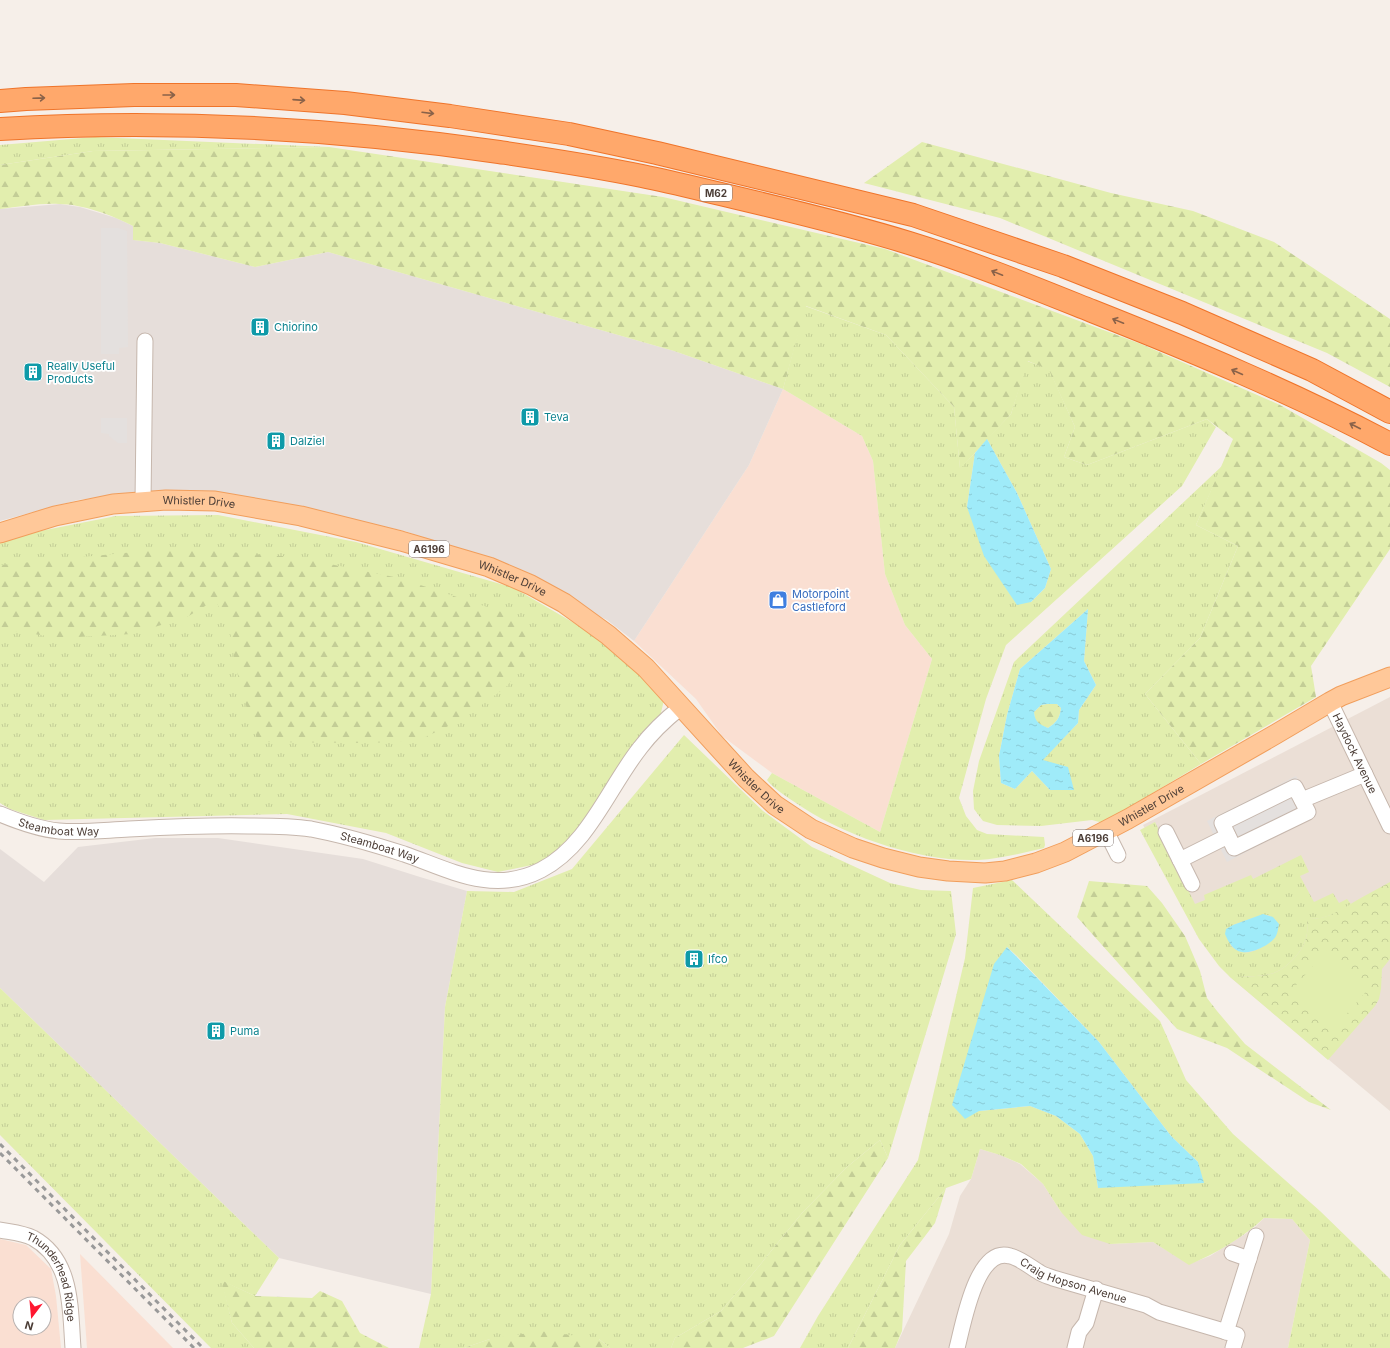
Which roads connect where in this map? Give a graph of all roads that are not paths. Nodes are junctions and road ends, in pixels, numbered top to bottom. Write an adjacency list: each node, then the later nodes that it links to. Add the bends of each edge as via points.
1 (0, 101): 4 (highway, M62, one-way to 4, via 134,95 236,96 346,103 569,134 657,153 913,215 1063,266 1182,313 1312,370)
2 (0, 130): 5 (highway, M62, one-way to 2, via 1346,420 1176,344 986,269 908,243 782,209 643,176 447,145 333,133 203,125 56,126)
3 (145, 341): 6 (street)
4 (1390, 412)
5 (1390, 444)
6 (143, 501): 7 (main road, Whistler Drive / A6196, via 81,510); 10 (main road, Whistler Drive / A6196, via 215,502 301,516 401,541 489,567 531,585 584,617 646,668)
7 (0, 533)
8 (1390, 677): 9 (main road, Whistler Drive / A6196)
9 (1330, 702): 11 (street, Haydock Avenue); 15 (main road, Whistler Drive / A6196)
10 (681, 706): 13 (street, Steamboat Way, via 640,748 586,829 559,860 540,870 508,880 494,881 459,874 361,840 309,829 219,826 60,831 40,828); 15 (main road, Whistler Drive / A6196, via 746,778 775,805 811,829 883,858 948,871 1005,871 1065,852)
11 (1365, 774): 12 (street); 14 (street, Haydock Avenue)
12 (1302, 800): 17 (street, via 1308,812 1234,848); 17 (street, via 1295,787 1222,824)
13 (0, 814)
14 (1390, 826)
15 (1106, 831): 18 (street)
16 (1166, 832): 19 (street)
17 (1228, 836): 19 (street)
18 (1118, 855)
19 (1180, 860): 20 (street)
20 (1192, 884)
21 (0, 1230): 27 (street, Thunderhead Ridge, via 32,1238 47,1249 58,1262 70,1297)
22 (1256, 1236): 24 (street)
23 (1232, 1253): 24 (street)
24 (1248, 1259): 26 (street)
25 (1096, 1290): 26 (street, Craig Hopson Avenue); 28 (street, Craig Hopson Avenue, via 1040,1273 1010,1256 996,1256 984,1266 969,1299); 29 (street, via 1086,1323 1079,1332)
26 (1226, 1332): 30 (street, via 1237,1335)
27 (73, 1348)
28 (958, 1348)
29 (1074, 1348)
30 (1233, 1348)

